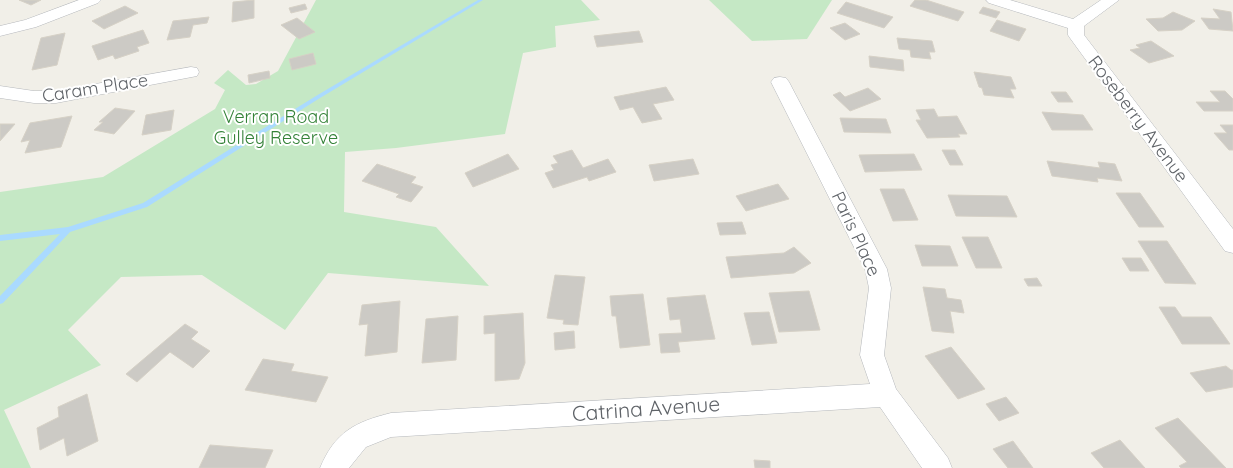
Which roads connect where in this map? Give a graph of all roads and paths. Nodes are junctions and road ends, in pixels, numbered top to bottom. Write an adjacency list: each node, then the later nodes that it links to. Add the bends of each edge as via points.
1 (93, 0): 5 (street, via 39,21)
2 (994, 0): 4 (street)
3 (1111, 0): 4 (street)
4 (1076, 25): 9 (street, Roseberry Avenue, via 1076,35 1084,48)
5 (0, 31)
6 (191, 72): 8 (street, Caram Place, via 56,96 34,98)
7 (780, 82): 10 (street, Paris Place, via 876,269 880,288 872,355)
8 (0, 92)
9 (1233, 245)
10 (886, 394): 11 (street, Catrina Avenue, via 391,425 362,433 347,446); 12 (street)
11 (334, 468)
12 (938, 468)

